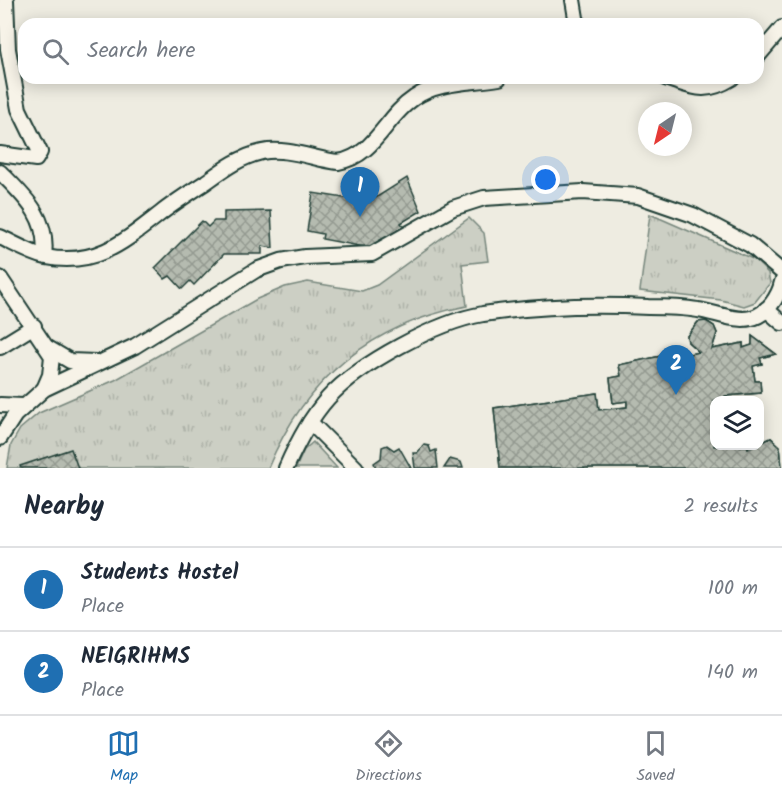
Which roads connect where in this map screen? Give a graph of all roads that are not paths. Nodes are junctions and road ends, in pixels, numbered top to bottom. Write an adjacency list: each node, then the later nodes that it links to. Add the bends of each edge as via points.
1 (6, 0): 9 (lane, via 8,50 19,109 40,152 36,159)
2 (573, 0): 3 (lane)
3 (576, 18)
4 (782, 28): 5 (lane)
5 (764, 49)
6 (454, 84): 12 (lane, via 416,96 401,107 369,147 347,161 270,151 246,156 108,251 71,258)
7 (682, 84): 8 (lane, via 700,90)
8 (719, 84)
9 (0, 154)
10 (0, 172): 12 (lane, via 27,198 38,215)
11 (0, 237): 12 (lane)
12 (44, 256)
13 (782, 275): 15 (lane, via 774,301); 20 (lane, via 750,245 693,215 638,196 573,192 484,198 453,208 372,254 305,257 256,270)
14 (0, 278): 17 (lane)
15 (766, 309): 16 (lane); 24 (lane, via 749,319 697,309 600,306 481,315 447,326 370,363 328,398)
16 (782, 323)
17 (33, 326): 18 (lane); 19 (lane)
18 (0, 347)
19 (48, 348): 20 (lane, via 70,362); 21 (lane, via 52,364)
20 (103, 362): 21 (lane)
21 (44, 389): 23 (lane)
22 (0, 405): 23 (lane)
23 (23, 406): 25 (lane)
24 (310, 422): 26 (lane); 27 (lane)
25 (0, 438)
26 (286, 468)
27 (356, 468)

